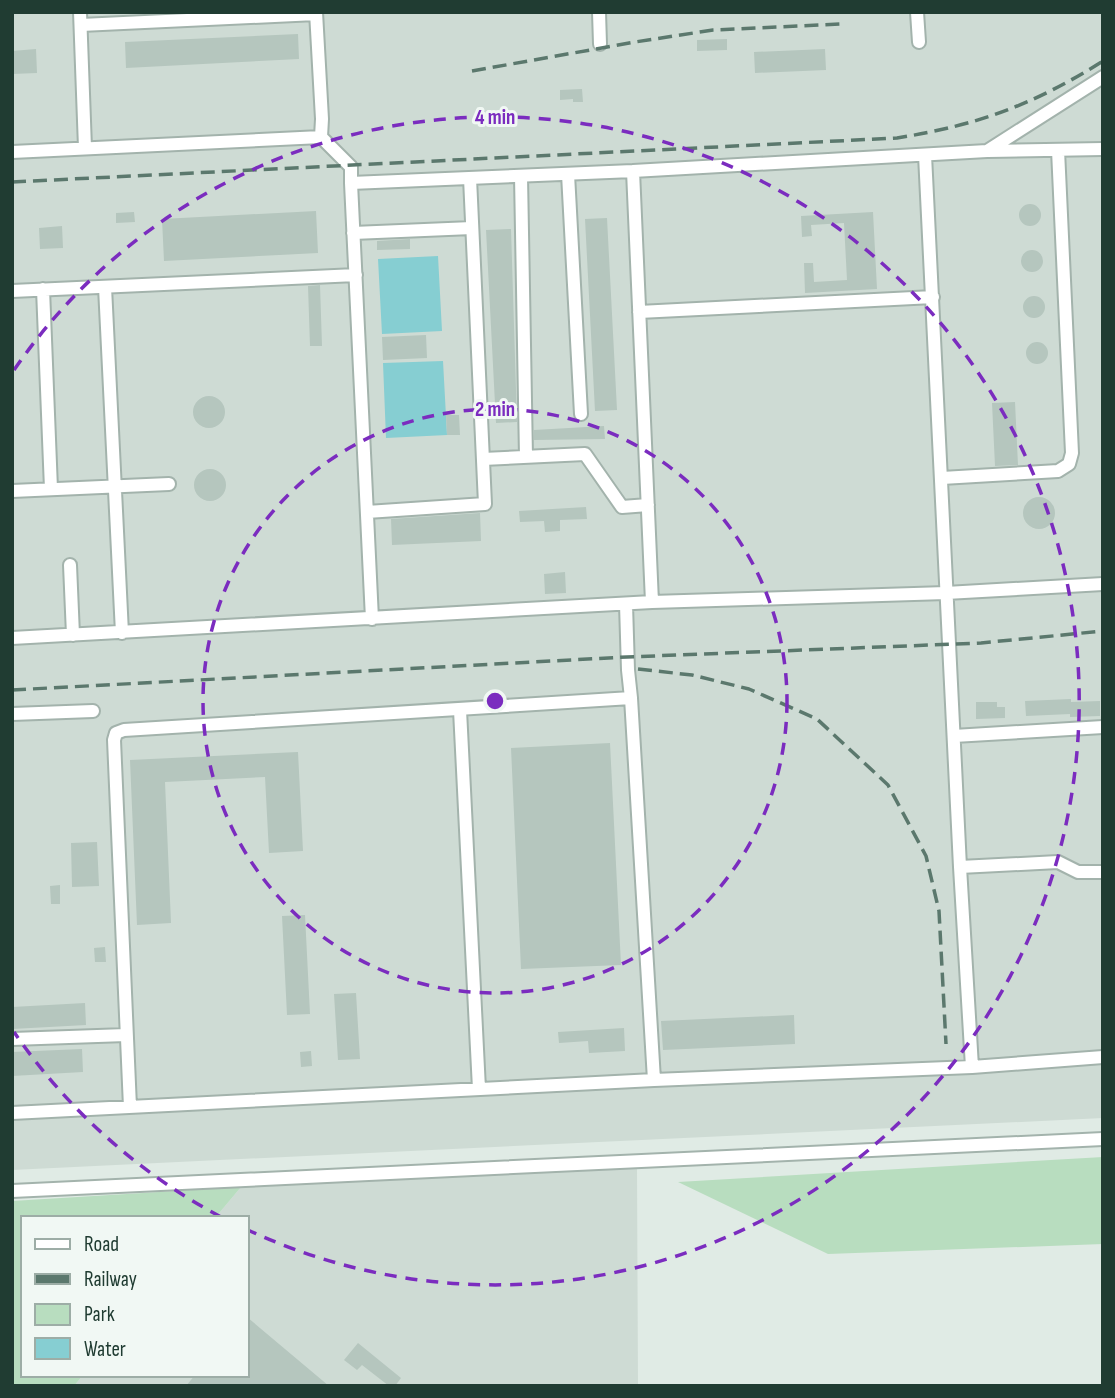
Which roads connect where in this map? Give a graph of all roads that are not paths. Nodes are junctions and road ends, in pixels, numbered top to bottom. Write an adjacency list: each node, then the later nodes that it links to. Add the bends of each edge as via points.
1 (598, 12): 6 (street)
2 (917, 12): 5 (street)
3 (316, 13): 4 (street); 8 (street)
4 (80, 19): 9 (street)
5 (919, 42)
6 (600, 44)
7 (1103, 77): 12 (street)
8 (321, 137): 9 (street); 19 (street, via 351,167)
9 (85, 148): 13 (street)
10 (1103, 149): 11 (street)
11 (1058, 150): 12 (street); 31 (street, via 1073,453 1069,464 1058,471)
12 (987, 151): 14 (street)
13 (12, 152)
14 (925, 155): 15 (street); 26 (street)
15 (632, 171): 16 (street); 27 (street)
16 (568, 174): 17 (street); 28 (street)
17 (521, 176): 18 (street); 29 (street)
18 (470, 178): 19 (street); 20 (street)
19 (351, 183): 21 (street)
20 (472, 228): 21 (street); 30 (street)
21 (353, 233): 22 (street)
22 (356, 275): 23 (street); 37 (street)
23 (105, 286): 24 (street); 33 (street)
24 (43, 289): 25 (street); 34 (street)
25 (12, 291)
26 (933, 297): 27 (street); 31 (street)
27 (639, 312): 36 (street)
28 (581, 414)
29 (526, 457): 30 (street); 36 (street, via 585,454 621,507)
30 (483, 459): 37 (street, via 485,504)
31 (942, 478): 40 (street)
32 (169, 484): 33 (street)
33 (115, 486): 34 (street); 44 (street)
34 (51, 489): 35 (street)
35 (12, 491)
36 (648, 505): 41 (street)
37 (367, 512): 43 (street)
38 (70, 565): 45 (street)
39 (1103, 584): 40 (street)
40 (946, 593): 41 (street); 52 (street)
41 (652, 602): 42 (street)
42 (626, 604): 43 (street); 47 (street)
43 (372, 619): 44 (street)
44 (122, 633): 45 (street)
45 (73, 635): 46 (street)
46 (12, 638)
47 (631, 698): 48 (street); 59 (street)
48 (460, 710): 55 (street, via 116,733); 60 (street)
49 (93, 711): 50 (street)
50 (12, 714)
51 (1103, 727): 52 (street)
52 (954, 736): 53 (street)
53 (960, 867): 54 (street, via 1058,862 1078,873); 58 (street)
54 (1103, 872)
55 (127, 1035): 56 (street); 61 (street)
56 (12, 1039)
57 (1103, 1057): 58 (street)
58 (972, 1067): 59 (street)
59 (654, 1080): 60 (street)
60 (479, 1089): 61 (street)
61 (130, 1107): 62 (street)
62 (12, 1113)
63 (1103, 1139): 64 (street)
64 (12, 1191)

